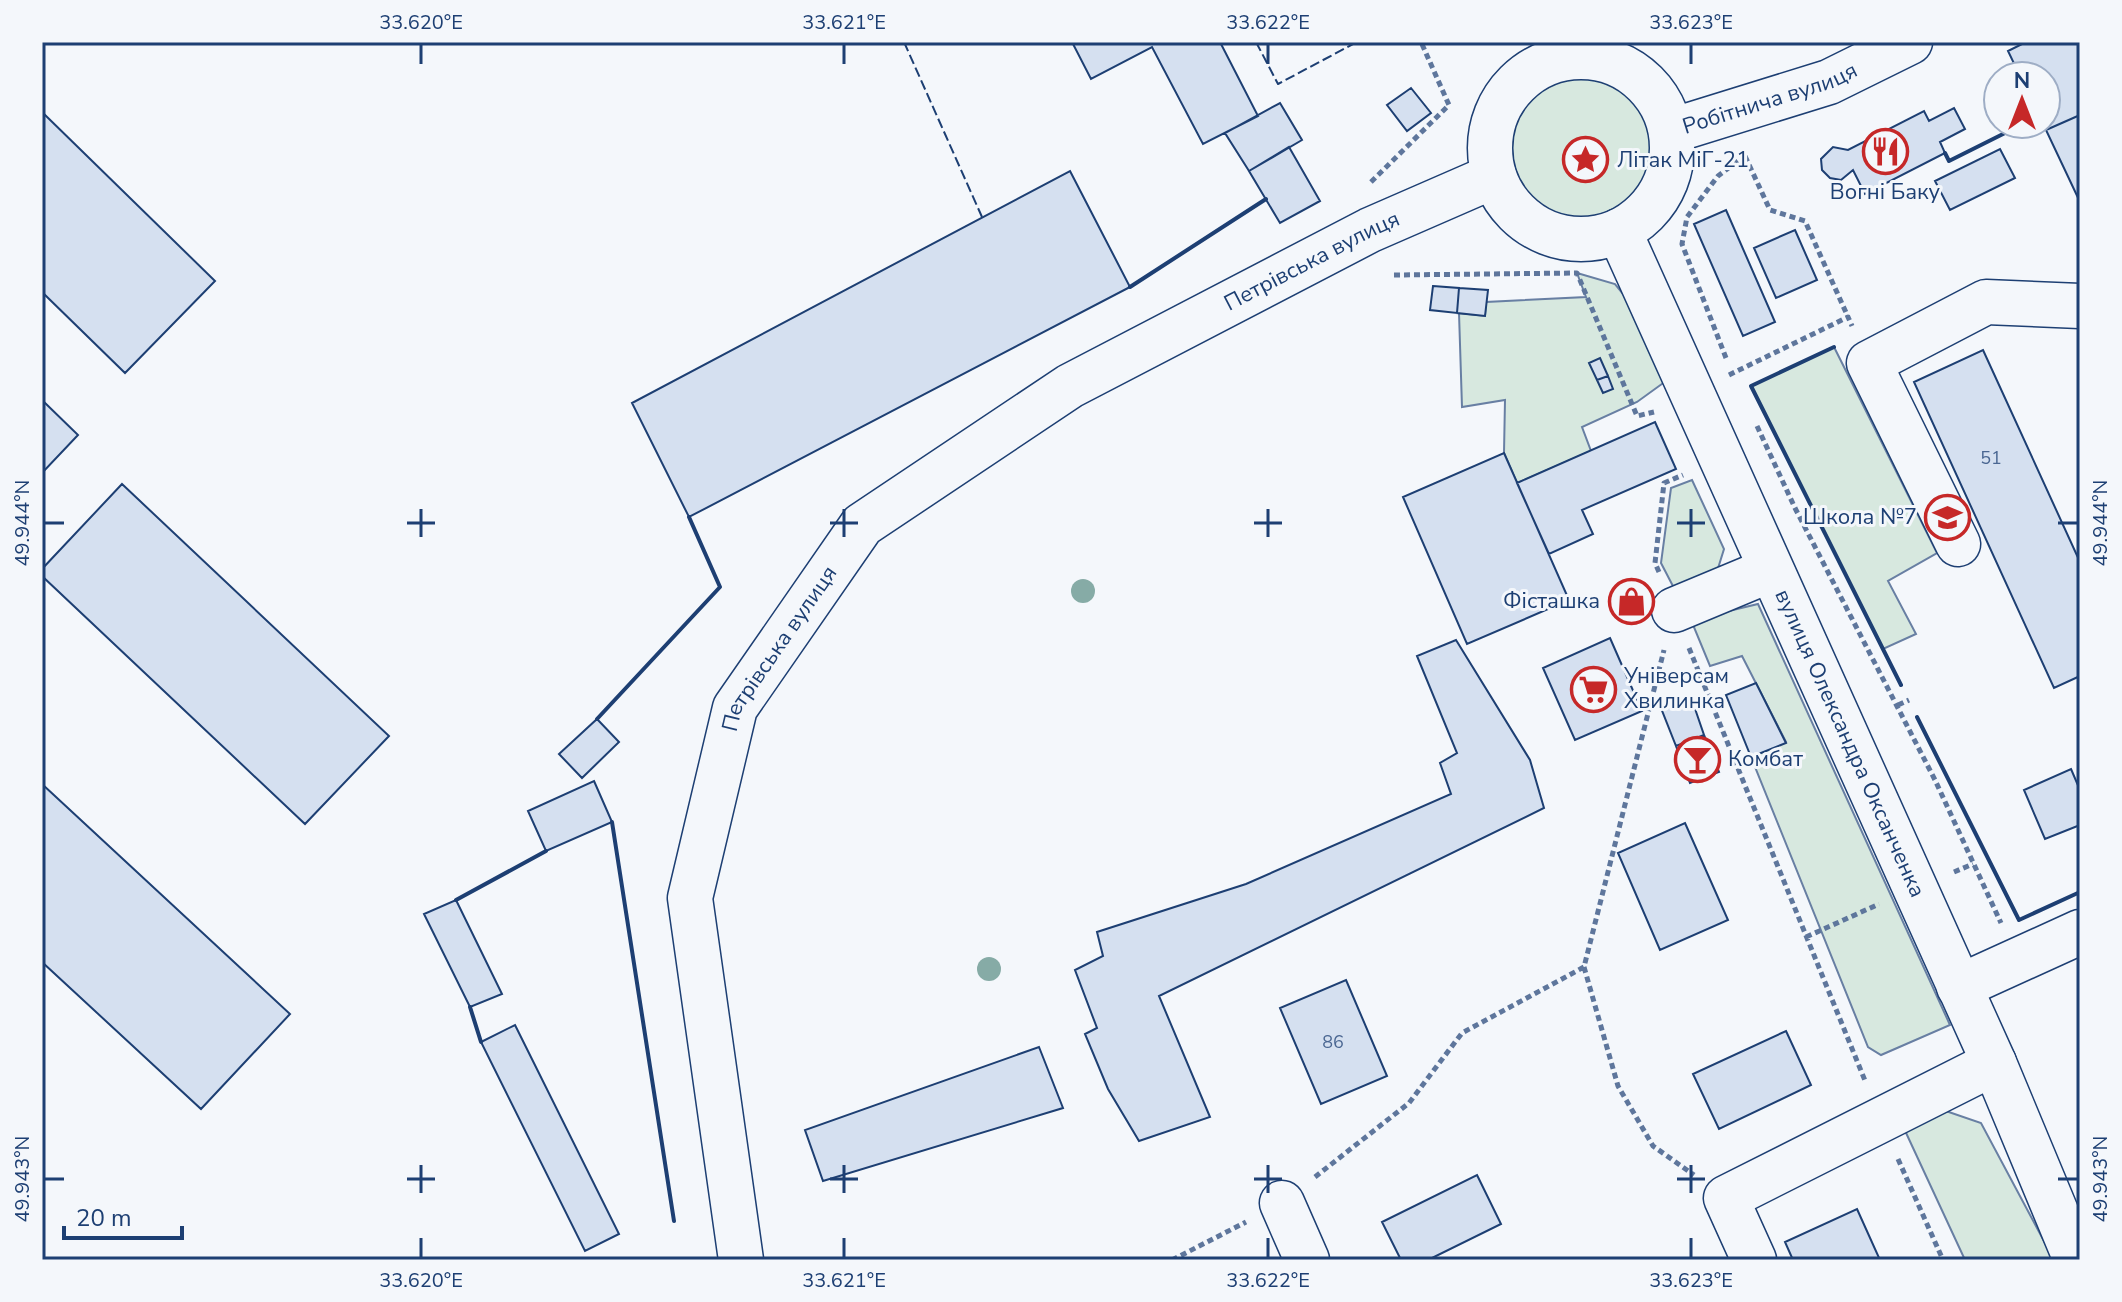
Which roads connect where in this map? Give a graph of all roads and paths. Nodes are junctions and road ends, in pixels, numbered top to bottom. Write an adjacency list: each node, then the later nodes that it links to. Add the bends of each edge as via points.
1 (1421, 42): 8 (path, via 1449,105)
2 (1910, 42): 4 (street, Робітнича вулиця, via 1829,82)
3 (1529, 56): 4 (street, via 1589,57 1618,64 1652,91); 7 (street, via 1495,117 1489,146)
4 (1671, 131): 9 (street, via 1671,161 1663,189 1644,214)
5 (1757, 146): 6 (path)
6 (1745, 156): 12 (path, via 1770,210 1805,221); 14 (path, via 1718,176 1687,217 1682,244)
7 (1494, 176): 9 (street, via 1508,203 1530,224 1559,237 1589,239); 32 (street, Петрівська вулиця, via 1370,230 1070,386 862,525 735,708 690,898)
8 (1364, 188)
9 (1619, 231): 16 (street, вулиця Олександра Оксанченка)
10 (1394, 275): 16 (path, via 1577,273 1637,416)
11 (2080, 306): 13 (street, via 1986,302)
12 (1848, 317): 13 (path); 14 (path)
13 (1869, 363): 19 (street)
14 (1732, 374): 15 (path); 16 (path)
15 (1738, 387)
16 (1677, 408): 20 (street, вулиця Олександра Оксанченка)
17 (1751, 414): 23 (path)
18 (1679, 461): 21 (path, via 1685,473 1664,483 1655,563)
19 (1958, 544)
20 (1770, 570): 21 (street); 27 (street, вулиця Олександра Оксанченка)
21 (1674, 610): 26 (path); 29 (path)
22 (1909, 700): 23 (path)
23 (1898, 705): 25 (path)
24 (2080, 932): 25 (street)
25 (2018, 960): 27 (street)
26 (1584, 967): 30 (path, via 1618,1086 1653,1146); 31 (path, via 1462,1033 1409,1103)
27 (1959, 987): 28 (street, вулиця Олександра Оксанченка)
28 (1994, 1063): 29 (street); 37 (street, вулиця Олександра Оксанченка)
29 (1881, 1120): 30 (street); 36 (path)
30 (1726, 1198): 35 (street)
31 (1282, 1203): 33 (path); 34 (street)
32 (741, 1260)
33 (1172, 1260)
34 (1307, 1260)
35 (1754, 1260)
36 (1943, 1260)
37 (2076, 1260)

